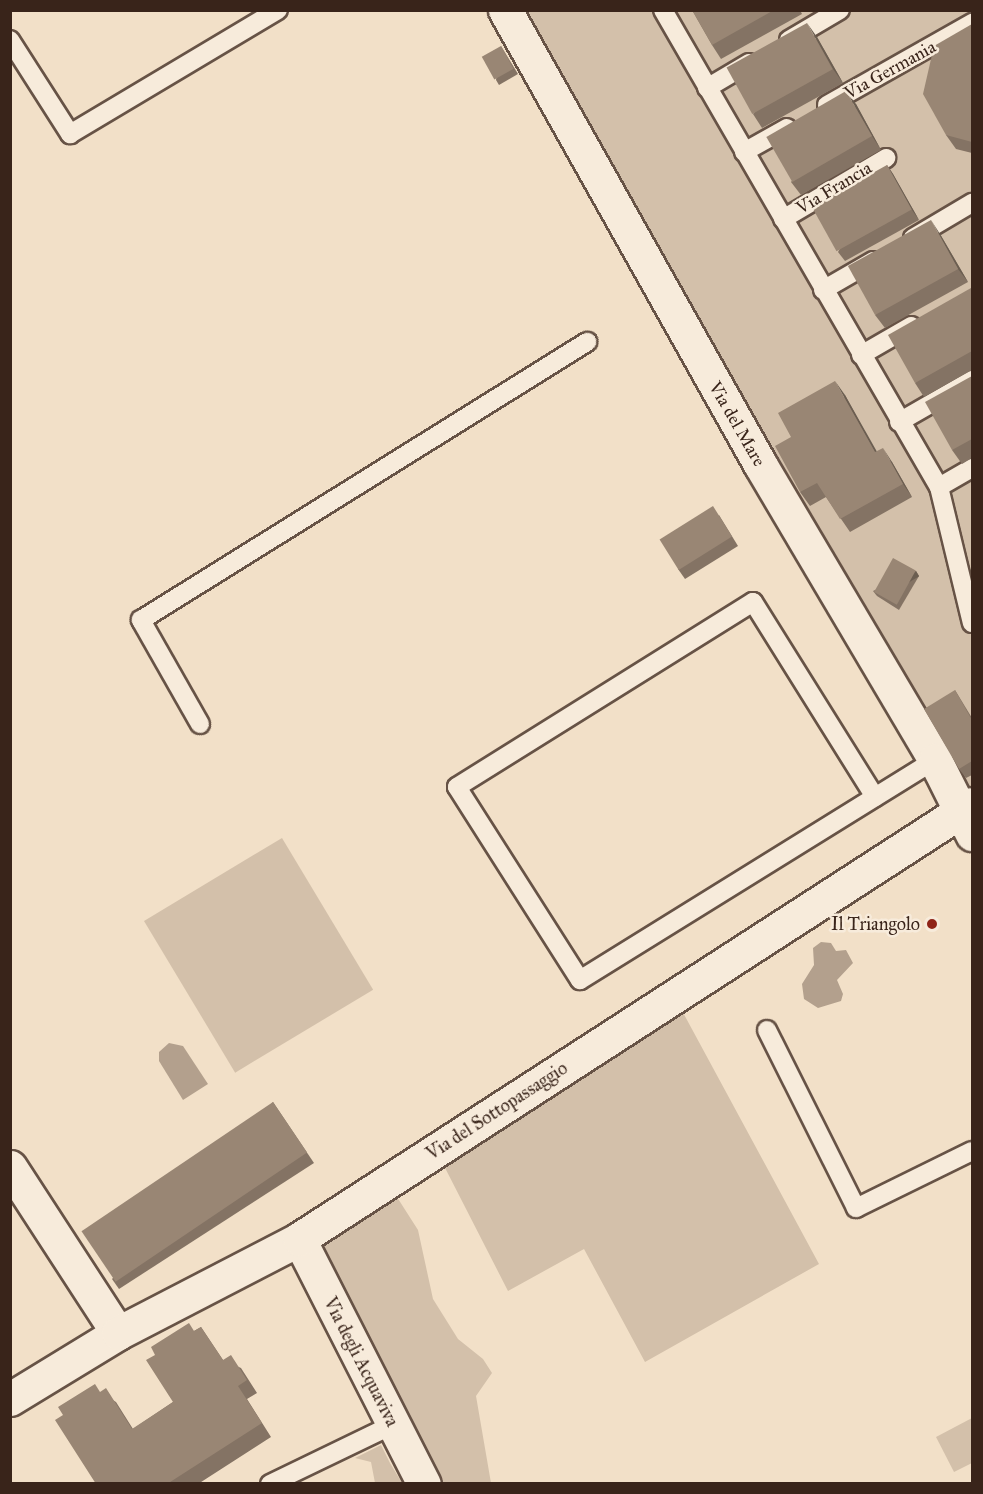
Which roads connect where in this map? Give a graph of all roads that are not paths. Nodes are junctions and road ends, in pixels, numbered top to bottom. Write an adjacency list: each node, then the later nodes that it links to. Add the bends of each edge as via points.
1 (278, 10): 6 (lane, via 70,134)
2 (505, 10): 23 (street, Via del Mare, via 726,406)
3 (840, 10): 7 (lane)
4 (668, 12): 7 (lane)
5 (972, 23): 8 (lane, Via Germania)
6 (10, 40)
7 (707, 87): 8 (lane)
8 (744, 152): 11 (lane)
9 (886, 158): 11 (lane, Via Francia)
10 (972, 203): 12 (lane)
11 (783, 219): 12 (lane)
12 (823, 290): 15 (lane)
13 (932, 314): 15 (lane)
14 (587, 342): 22 (lane, via 141,620)
15 (861, 355): 17 (lane)
16 (972, 380): 17 (lane)
17 (899, 422): 19 (lane)
18 (972, 468): 19 (lane)
19 (939, 487): 20 (lane)
20 (965, 562): 21 (lane)
21 (972, 623)
22 (200, 724)
23 (935, 760): 24 (lane); 25 (street, Via del Mare)
24 (875, 797): 24 (lane, via 580,980 457,787 753,602)
25 (969, 816): 29 (street, Via del Sottopassaggio)
26 (767, 1029): 27 (lane, via 856,1208)
27 (972, 1151)
28 (10, 1167): 30 (street)
29 (299, 1239): 30 (street, Via del Sottopassaggio); 32 (street, Via degli Acquaviva)
30 (118, 1333): 31 (street, Via del Sottopassaggio)
31 (10, 1399)
32 (392, 1425): 33 (lane); 34 (street, Via degli Acquaviva)
33 (270, 1484)
34 (424, 1484)

